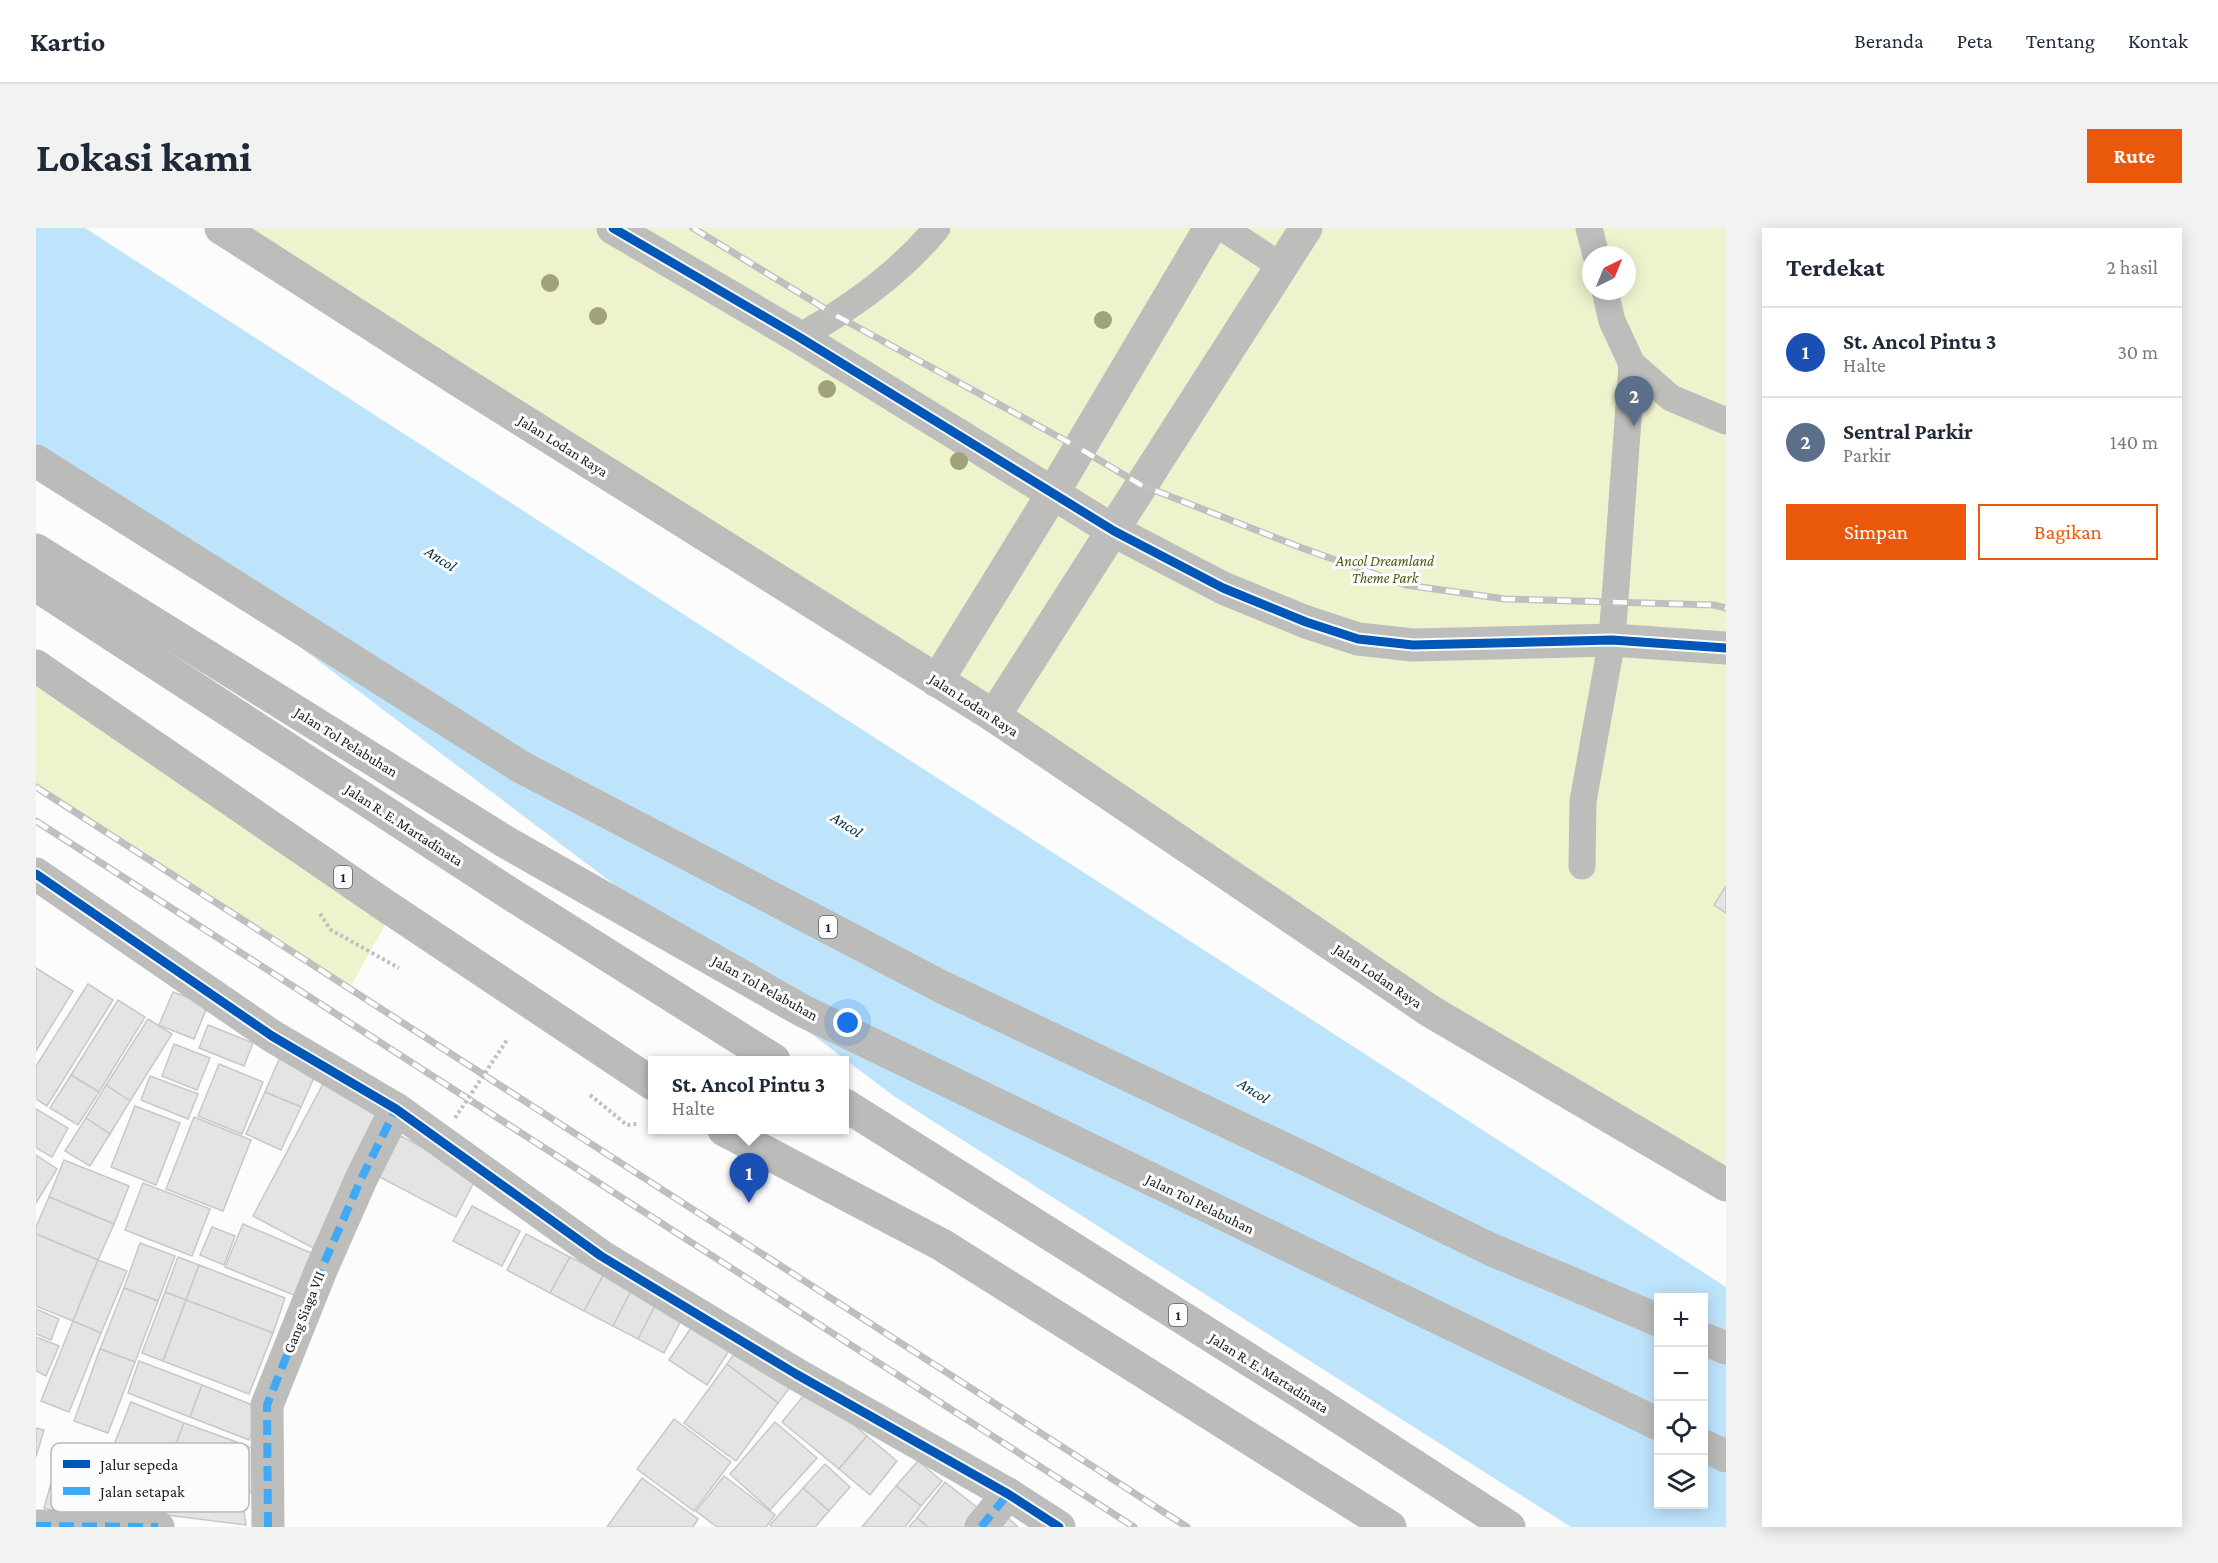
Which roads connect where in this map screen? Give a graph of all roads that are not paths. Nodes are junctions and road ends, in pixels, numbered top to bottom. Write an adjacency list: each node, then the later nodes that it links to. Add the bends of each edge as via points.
1 (221, 228): 22 (main road, Jalan Lodan Raya)
2 (613, 228): 11 (street)
3 (937, 228): 11 (lane, via 898,270 837,316)
4 (1210, 228): 15 (street)
5 (1223, 228): 9 (lane)
6 (1306, 228): 9 (street)
7 (1589, 228): 8 (lane)
8 (1594, 246)
9 (1281, 266): 16 (street)
10 (1607, 300): 12 (lane, via 1612,321)
11 (799, 337): 15 (street)
12 (1632, 364): 13 (lane, via 1671,398); 19 (lane)
13 (1726, 421)
14 (36, 461): 32 (highway, 1, via 521,767 942,987 1490,1249)
15 (1053, 493): 16 (street); 22 (street)
16 (1114, 531): 19 (street, via 1223,588 1358,639 1413,645); 23 (street)
17 (36, 550): 35 (highway, Jalan Tol Pelabuhan, via 504,841 803,1011)
18 (36, 585): 26 (highway, Jalan R. E. Martadinata)
19 (1612, 640): 20 (street); 24 (lane, via 1584,801)
20 (1726, 648)
21 (36, 666): 27 (highway, 1)
22 (937, 681): 23 (main road, Jalan Lodan Raya)
23 (994, 716): 31 (main road, Jalan Lodan Raya, via 1430,1011)
24 (1582, 866)
25 (36, 874): 29 (street, via 272,1036)
26 (768, 1056)
27 (648, 1081)
28 (849, 1108): 45 (highway, Jalan R. E. Martadinata / 1)
29 (396, 1109): 38 (street, via 601,1256 796,1374); 41 (street, Gang Siaga VII, via 321,1270 267,1405)
30 (732, 1134): 44 (highway, via 942,1245)
31 (1726, 1185)
32 (1654, 1318)
33 (1708, 1341): 34 (highway)
34 (1726, 1348)
35 (1654, 1422)
36 (1708, 1448): 37 (highway)
37 (1726, 1456)
38 (1008, 1494): 42 (street); 43 (street)
39 (36, 1526): 40 (street)
40 (158, 1527)
41 (268, 1527)
42 (981, 1527)
43 (1059, 1527)
44 (1390, 1527)
45 (1509, 1527)

